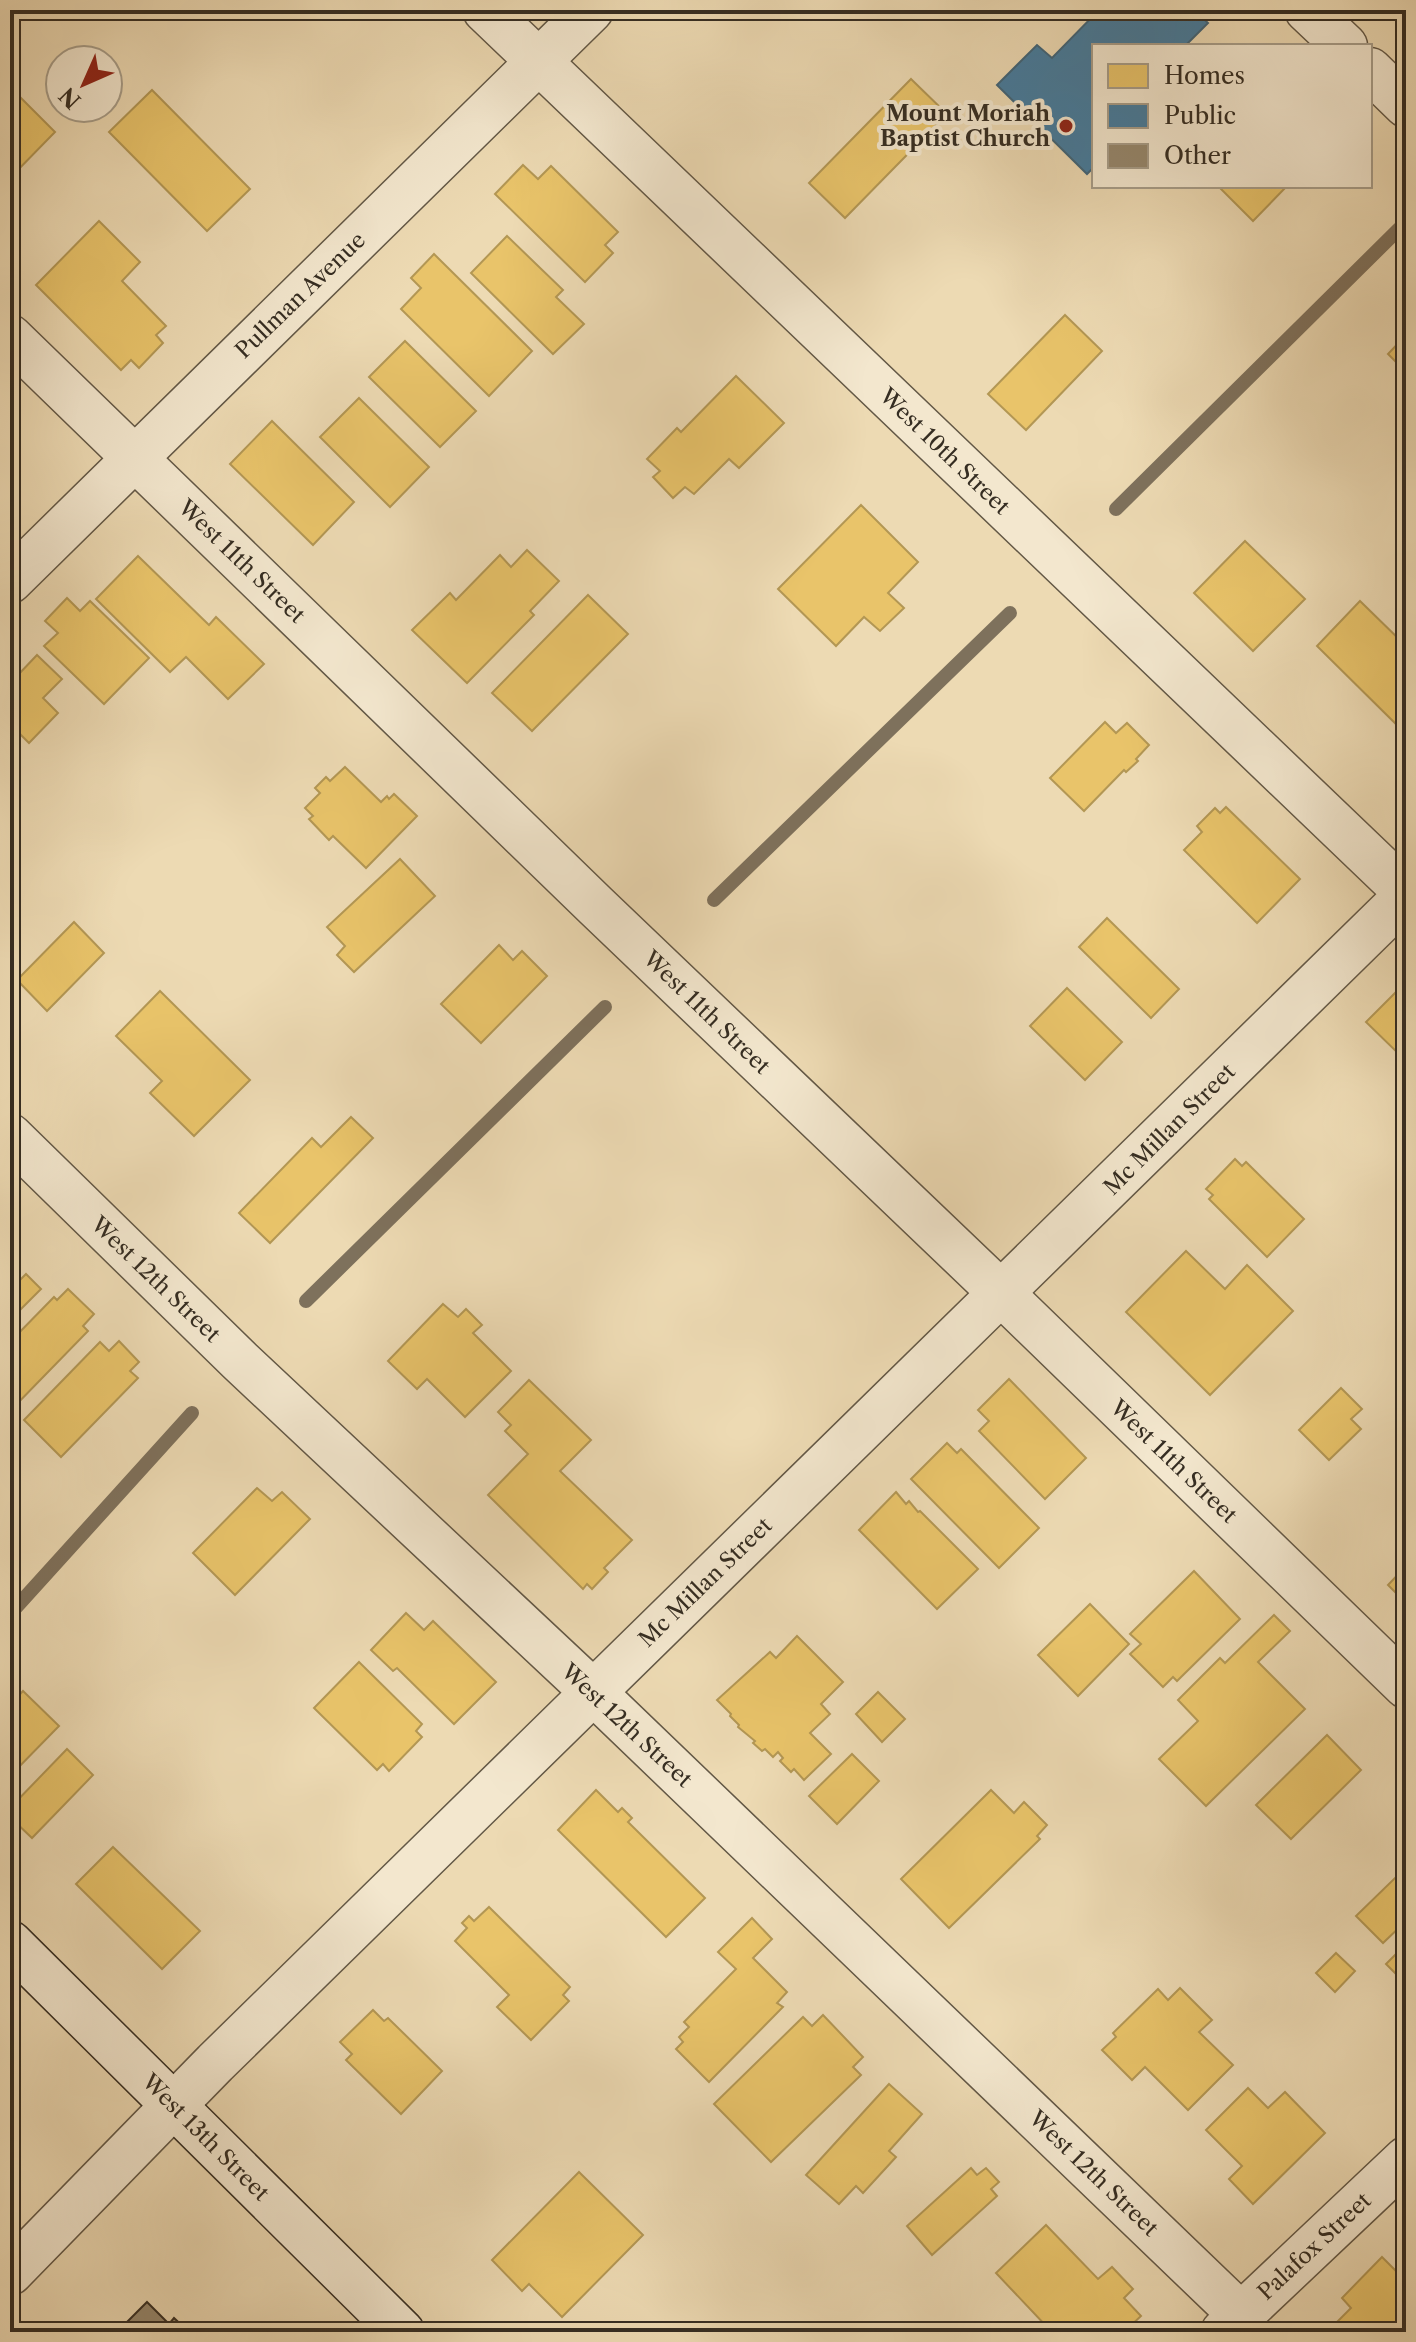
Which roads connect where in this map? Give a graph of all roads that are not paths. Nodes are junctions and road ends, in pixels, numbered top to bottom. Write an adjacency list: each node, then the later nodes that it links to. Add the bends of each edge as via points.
1 (485, 10): 5 (street, West 10th Street)
2 (591, 10): 5 (street, Pullman Avenue)
3 (1307, 10): 4 (street)
4 (1343, 44)
5 (539, 62): 9 (street, Pullman Avenue); 11 (street, West 10th Street)
6 (1372, 72): 7 (street)
7 (1406, 105)
8 (10, 337): 9 (street, West 11th Street)
9 (135, 457): 10 (street, Pullman Avenue); 13 (street, West 11th Street)
10 (10, 581)
11 (1406, 894): 13 (street, Mc Millan Street)
12 (10, 1136): 15 (street, West 12th Street, via 240,1361)
13 (1001, 1293): 14 (street, West 11th Street); 15 (street, Mc Millan Street)
14 (1406, 1686)
15 (593, 1692): 17 (street, Mc Millan Street); 20 (street, West 12th Street)
16 (10, 1943): 17 (street, West 13th Street)
17 (174, 2105): 19 (street, Mc Millan Street); 21 (street, West 13th Street)
18 (1406, 2159): 20 (street, Palafox Street)
19 (10, 2273)
20 (1232, 2323)
21 (402, 2332)

